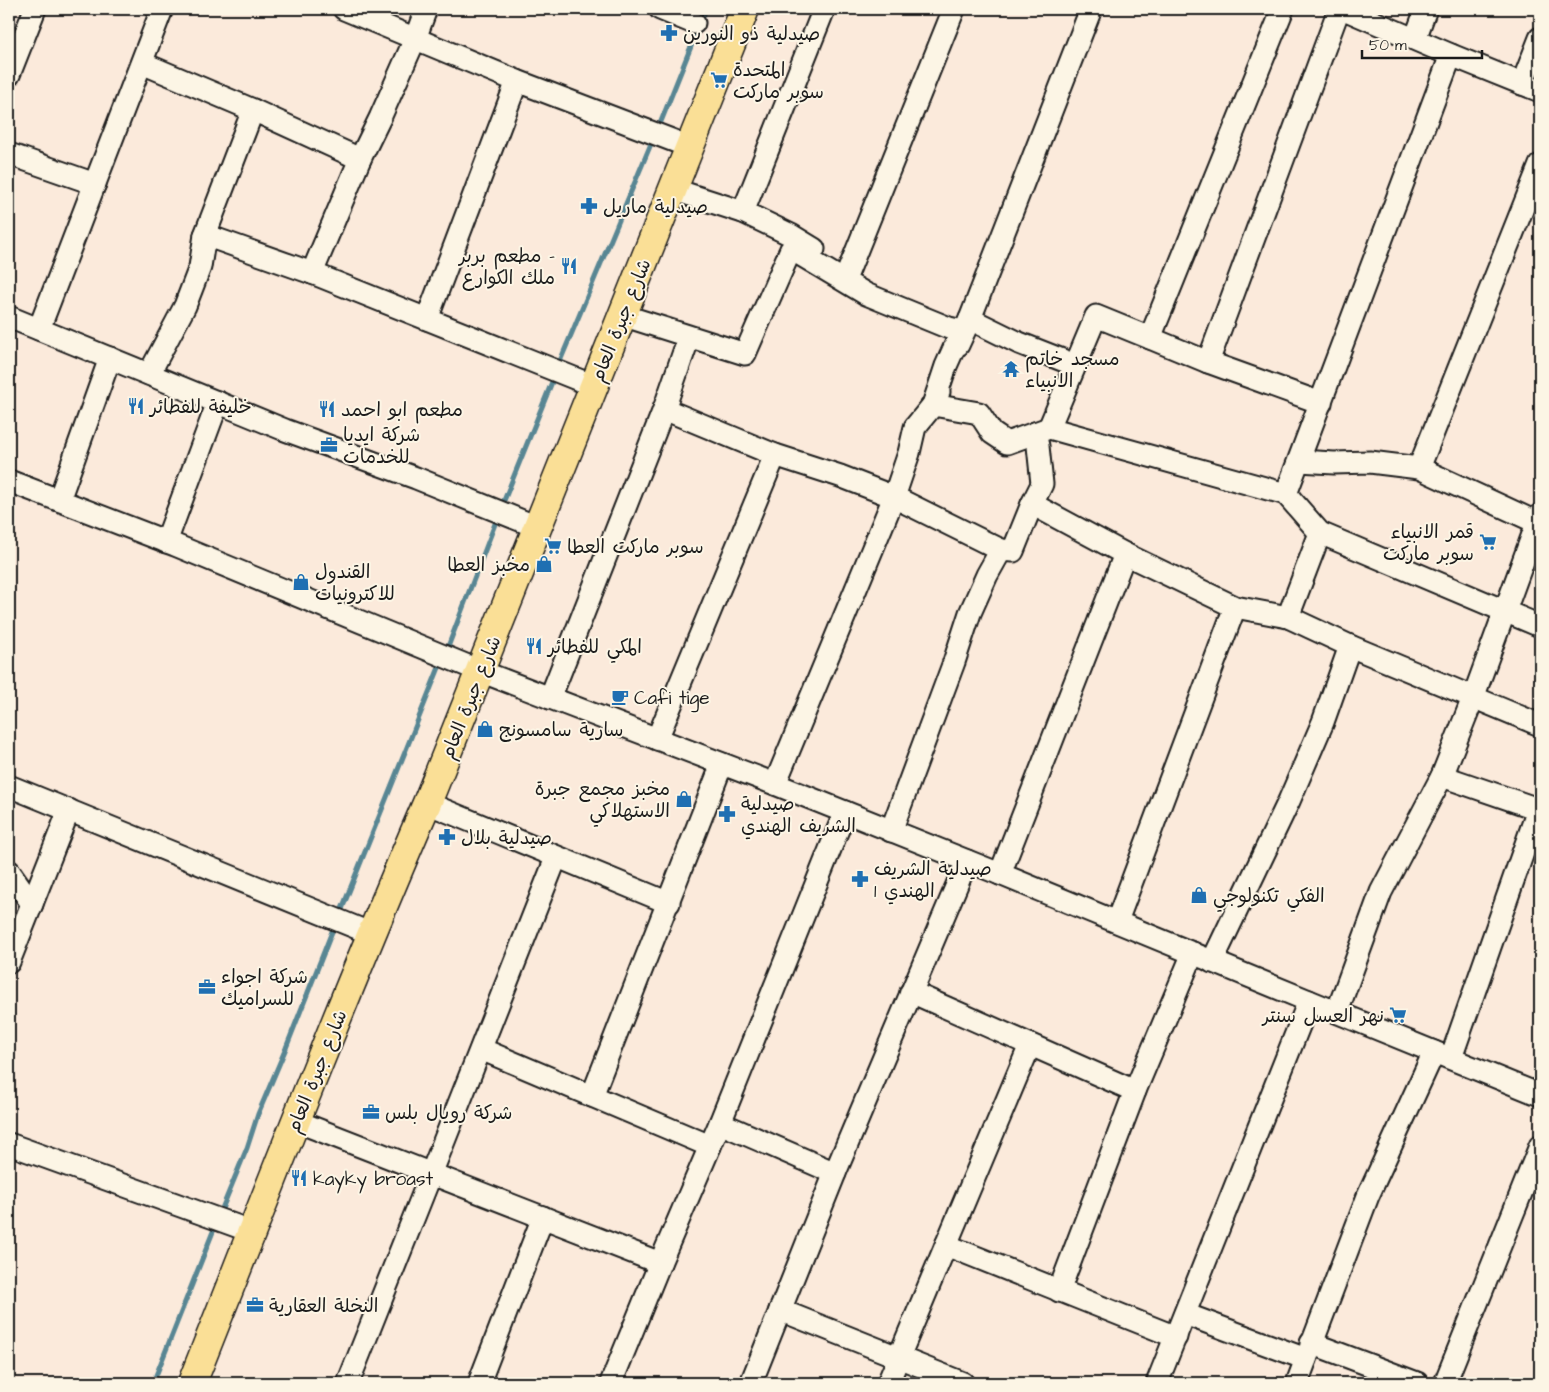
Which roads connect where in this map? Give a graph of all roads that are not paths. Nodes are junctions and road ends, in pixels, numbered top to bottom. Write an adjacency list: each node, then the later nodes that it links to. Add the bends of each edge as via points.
1 (35, 9): 20 (street)
2 (162, 9): 19 (street)
3 (344, 9): 16 (street)
4 (426, 9): 16 (street)
5 (660, 9): 14 (street)
6 (745, 9): 24 (main road, شارع جبرة العام)
7 (824, 9): 30 (street)
8 (954, 9): 33 (street)
9 (1090, 9): 39 (street)
10 (1283, 9): 42 (street)
11 (1339, 9): 45 (street)
12 (1344, 9): 17 (street)
13 (1426, 9): 17 (street)
14 (694, 23)
15 (1540, 38): 22 (street)
16 (415, 39): 21 (street); 26 (street)
17 (1414, 39): 18 (street)
18 (1452, 55): 22 (street); 50 (street)
19 (142, 63): 23 (street); 28 (street)
20 (11, 64)
21 (517, 81): 24 (street); 38 (street)
22 (1531, 88)
23 (253, 110): 26 (street); 31 (street)
24 (690, 147): 29 (main road, شارع جبرة العام)
25 (9, 154): 28 (street)
26 (360, 158): 34 (street)
27 (1540, 165): 56 (street)
28 (94, 184): 40 (street)
29 (672, 190): 30 (street); 36 (main road, شارع جبرة العام)
30 (743, 212): 32 (street)
31 (205, 235): 34 (street); 47 (street, via 200,267 185,306)
32 (790, 235): 33 (street); 43 (street, via 789,248)
33 (848, 272): 35 (street)
34 (312, 273): 38 (street)
35 (870, 292): 39 (street); 43 (street, via 790,249); 51 (street, via 958,330 959,337)
36 (622, 315): 41 (street); 48 (main road, شارع جبرة العام)
37 (9, 317): 40 (street)
38 (427, 319): 48 (street)
39 (968, 324): 46 (street); 51 (street)
40 (39, 329): 44 (street)
41 (689, 337): 43 (street); 52 (street)
42 (1150, 338): 45 (street); 46 (street, via 1096,316)
43 (745, 354)
44 (110, 358): 47 (street); 60 (street)
45 (1208, 362): 50 (street)
46 (1074, 365): 53 (street)
47 (149, 374): 49 (street)
48 (594, 386): 63 (main road, شارع جبرة العام)
49 (218, 402): 63 (street); 65 (street)
50 (1321, 403): 55 (street)
51 (934, 405): 53 (street, via 979,413 992,433 1007,444); 59 (street, via 915,427)
52 (664, 409): 54 (street); 74 (street)
53 (1042, 430): 58 (street); 61 (street, via 1038,446 1042,484)
54 (775, 454): 59 (street); 77 (street)
55 (1299, 462): 56 (street, via 1370,462); 58 (street)
56 (1419, 468): 62 (street)
57 (9, 481): 60 (street)
58 (1286, 494): 64 (street)
59 (894, 497): 66 (street); 80 (street)
60 (59, 500): 65 (street)
61 (1032, 504): 66 (street, via 1013,551); 67 (street)
62 (1540, 521): 69 (street)
63 (537, 527): 73 (main road, شارع جبرة العام)
64 (1320, 533): 69 (street); 70 (street)
65 (166, 542): 73 (street)
66 (1001, 550): 86 (street, via 970,613)
67 (1125, 554): 68 (street); 91 (street)
68 (1236, 607): 70 (street); 94 (street)
69 (1505, 612): 71 (street); 75 (street)
70 (1288, 617): 72 (street)
71 (1540, 626)
72 (1350, 646): 75 (street); 98 (street, via 1320,731)
73 (480, 671): 74 (street); 82 (main road, شارع جبرة العام)
74 (550, 698): 77 (street)
75 (1473, 698): 76 (street); 79 (street)
76 (1540, 725)
77 (657, 739): 78 (street)
78 (722, 764): 80 (street); 92 (street)
79 (1442, 776): 83 (street); 101 (street, via 1381,892)
80 (775, 784): 85 (street)
81 (9, 786): 84 (street)
82 (427, 803): 88 (street); 95 (main road, شارع جبرة العام)
83 (1539, 807): 87 (street)
84 (69, 810): 93 (street); 95 (street)
85 (845, 812): 86 (street); 109 (street)
86 (891, 831): 89 (street)
87 (1535, 834): 104 (street)
88 (556, 858): 92 (street); 103 (street)
89 (966, 861): 91 (street); 99 (street)
90 (9, 870): 93 (street)
91 (1000, 874): 94 (street)
92 (669, 903): 107 (street)
93 (32, 904): 97 (street)
94 (1117, 921): 96 (street)
95 (372, 934): 108 (main road, شارع جبرة العام)
96 (1193, 953): 98 (street); 105 (street)
97 (9, 962)
98 (1212, 962): 100 (street)
99 (911, 992): 102 (street); 114 (street)
100 (1309, 1001): 101 (street); 121 (street)
101 (1337, 1012): 104 (street)
102 (1030, 1045): 105 (street); 117 (street)
103 (481, 1049): 107 (street); 113 (street)
104 (1442, 1055): 106 (street); 123 (street, via 1368,1196)
105 (1135, 1091): 119 (street)
106 (1540, 1095)
107 (592, 1096): 111 (street)
108 (296, 1121): 113 (street); 116 (main road, شارع جبرة العام)
109 (720, 1124): 111 (street); 114 (street)
110 (9, 1144): 116 (street)
111 (710, 1146): 118 (street)
112 (1540, 1146): 135 (street)
113 (430, 1173): 115 (street); 126 (street)
114 (835, 1174): 120 (street)
115 (543, 1217): 118 (street); 127 (street)
116 (253, 1232): 125 (main road, شارع جبرة العام)
117 (946, 1245): 119 (street); 124 (street)
118 (660, 1263): 128 (street)
119 (1059, 1291): 122 (street)
120 (780, 1310): 124 (street); 129 (street)
121 (1184, 1314): 122 (street); 123 (street)
122 (1176, 1337): 132 (street)
123 (1309, 1351): 133 (street); 134 (street)
124 (898, 1358): 130 (street); 131 (street)
125 (192, 1383)
126 (348, 1383)
127 (479, 1383)
128 (611, 1383)
129 (751, 1383)
130 (888, 1383)
131 (963, 1383)
132 (1157, 1383)
133 (1297, 1383)
134 (1417, 1383)
135 (1445, 1383)

